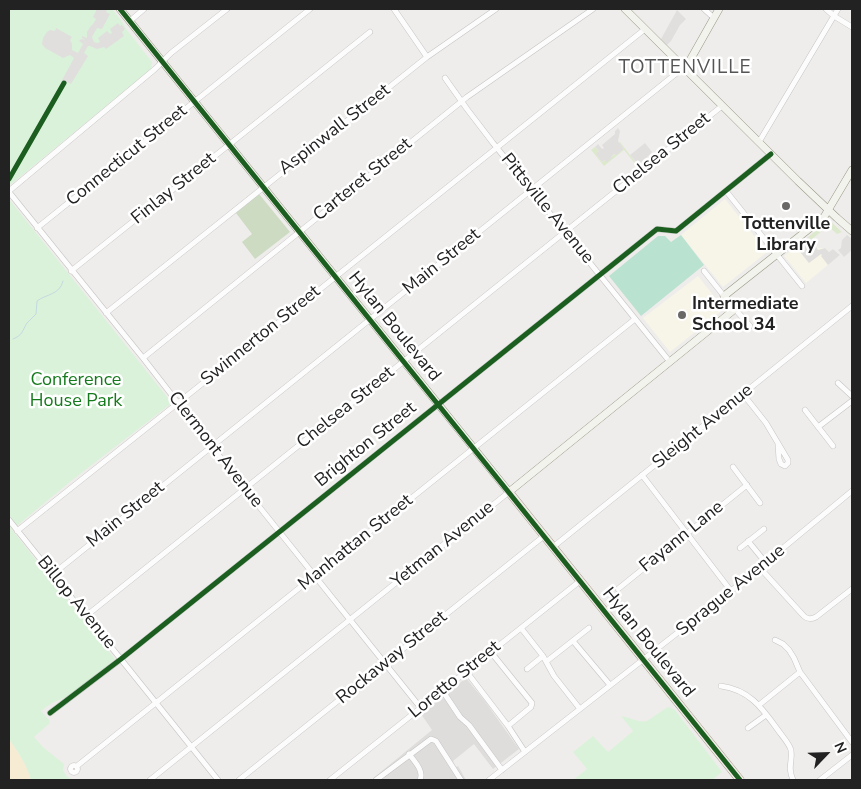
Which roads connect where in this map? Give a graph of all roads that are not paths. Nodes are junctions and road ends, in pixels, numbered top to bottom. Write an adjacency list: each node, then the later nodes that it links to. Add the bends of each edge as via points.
1 (120, 9): 16 (street, Hylan Boulevard)
2 (144, 9): 16 (street)
3 (227, 9): 21 (street)
4 (310, 9): 24 (street, Connecticut Street)
5 (496, 9): 20 (street, Aspinwall Street)
6 (591, 9): 25 (street, Carteret Street)
7 (625, 9): 13 (street)
8 (704, 9): 15 (street)
9 (719, 9): 15 (street, Main Street)
10 (826, 9): 14 (street)
11 (838, 9): 14 (street)
12 (397, 10): 20 (street)
13 (632, 12): 18 (street)
14 (834, 16): 17 (street); 27 (street)
15 (714, 18): 22 (street, Main Street)
16 (130, 21): 21 (street, Hylan Boulevard)
17 (852, 27)
18 (645, 29): 22 (street); 29 (street, Swinnerton Street)
19 (370, 32): 28 (street, Finlay Street)
20 (427, 57): 32 (street, Aspinwall Street)
21 (163, 61): 24 (street, Hylan Boulevard); 34 (street)
22 (683, 68): 26 (street); 33 (street, Main Street)
23 (445, 78): 25 (street, Pittsville Avenue)
24 (195, 101): 28 (street, Hylan Boulevard); 37 (street, Connecticut Street)
25 (462, 101): 29 (street, Pittsville Avenue); 38 (street, Carteret Street)
26 (722, 106): 27 (street); 40 (street, Chelsea Street)
27 (759, 142): 30 (street)
28 (229, 144): 32 (street, Hylan Boulevard); 42 (street, Finlay Street)
29 (496, 147): 33 (street, Pittsville Avenue); 45 (street, Swinnerton Street)
30 (771, 154): 35 (street, Brighton Street); 36 (street)
31 (852, 170): 36 (street)
32 (264, 187): 38 (street, Hylan Boulevard); 50 (street, Aspinwall Street)
33 (531, 190): 40 (street, Pittsville Avenue); 51 (street, Main Street)
34 (9, 191): 37 (street, Clermont Avenue)
35 (726, 191): 41 (street); 44 (street, Brighton Street, via 676,231 657,229)
36 (828, 210): 39 (street); 41 (street)
37 (37, 228): 42 (street, Clermont Avenue)
38 (299, 231): 45 (street, Hylan Boulevard); 54 (street, Carteret Street)
39 (852, 231)
40 (566, 232): 44 (street, Pittsville Avenue); 55 (street, Chelsea Street)
41 (777, 254): 46 (street); 47 (street)
42 (71, 271): 50 (street, Clermont Avenue)
43 (704, 272): 47 (street)
44 (600, 275): 52 (street, Pittsville Avenue); 62 (street, Brighton Street)
45 (336, 276): 51 (street, Hylan Boulevard); 61 (street, Swinnerton Street)
46 (802, 286)
47 (724, 296): 49 (street)
48 (852, 306): 58 (street, Sleight Avenue)
49 (735, 309): 53 (street); 56 (street, Yetman Avenue)
50 (106, 314): 54 (street, Clermont Avenue)
51 (370, 319): 55 (street, Hylan Boulevard); 66 (street, Main Street)
52 (636, 319): 56 (street, Pittsville Avenue); 68 (street, Manhattan Street)
53 (750, 326)
54 (143, 358): 61 (street, Clermont Avenue)
55 (404, 362): 62 (street, Hylan Boulevard); 72 (street, Chelsea Street)
56 (670, 362): 74 (street, Yetman Avenue)
57 (838, 383): 59 (street)
58 (743, 394): 65 (street); 70 (street, Sleight Avenue)
59 (852, 396)
60 (852, 401): 64 (street)
61 (178, 404): 66 (street, Clermont Avenue); 78 (street, Swinnerton Street)
62 (438, 404): 68 (street, Hylan Boulevard); 79 (street, Brighton Street)
63 (805, 410): 64 (street)
64 (818, 427): 67 (street)
65 (778, 444)
66 (212, 446): 72 (street, Clermont Avenue); 87 (street, Main Street)
67 (833, 446)
68 (474, 448): 74 (street, Hylan Boulevard); 88 (street, Manhattan Street)
69 (733, 467): 71 (street)
70 (642, 476): 80 (street); 83 (street, Sleight Avenue)
71 (747, 485): 75 (street); 80 (street, Fayann Lane)
72 (245, 489): 79 (street, Clermont Avenue); 93 (street, Chelsea Street)
73 (852, 491): 85 (street, Sprague Avenue)
74 (509, 492): 81 (main road, Hylan Boulevard); 94 (street, Yetman Avenue)
75 (760, 503)
76 (9, 520): 78 (street, Billop Avenue)
77 (764, 529): 82 (street)
78 (17, 530): 87 (street, Billop Avenue)
79 (279, 532): 88 (street, Clermont Avenue); 101 (street, Brighton Street)
80 (686, 534): 90 (street, Fayann Lane); 92 (street)
81 (544, 536): 83 (main road, Hylan Boulevard); 104 (street, Rockaway Street)
82 (748, 542): 84 (street); 85 (street)
83 (553, 547): 89 (main road, Hylan Boulevard)
84 (740, 548)
85 (766, 563): 86 (street, Sprague Avenue)
86 (760, 568): 91 (street, via 808,619 815,618); 92 (street, Sprague Avenue)
87 (53, 574): 93 (street, Billop Avenue)
88 (315, 576): 94 (street, Clermont Avenue); 111 (street, Manhattan Street)
89 (580, 581): 95 (street, Loretto Street); 102 (main road, Hylan Boulevard)
90 (618, 589)
91 (852, 589)
92 (731, 591): 102 (street, Sprague Avenue)
93 (86, 616): 101 (street, Billop Avenue)
94 (350, 620): 104 (street, Clermont Avenue); 120 (street, Yetman Avenue)
95 (521, 628): 99 (street, Loretto Street); 100 (street)
96 (589, 628): 98 (street)
97 (775, 640): 107 (street, via 789,650)
98 (572, 641): 103 (street); 108 (street)
99 (490, 651): 106 (street, Loretto Street); 117 (street, via 532,702)
100 (543, 656): 103 (street); 105 (street)
101 (120, 659): 111 (street, Billop Avenue); 115 (street, Brighton Street)
102 (643, 660): 108 (street, Sprague Avenue); 134 (main road, Hylan Boulevard)
103 (546, 661): 114 (street)
104 (385, 663): 113 (street, Clermont Avenue); 128 (street, Rockaway Street)
105 (527, 669)
106 (466, 671): 110 (street, Loretto Street); 117 (street)
107 (800, 672): 112 (street); 119 (street)
108 (610, 685): 114 (street, Sprague Avenue)
109 (721, 686): 112 (street, via 741,691)
110 (442, 690): 113 (street, Loretto Street); 125 (street)
111 (156, 703): 120 (street, Billop Avenue); 124 (street, Manhattan Street)
112 (759, 705): 116 (street)
113 (420, 707): 129 (street, Loretto Street)
114 (580, 709): 121 (street, Sprague Avenue)
115 (50, 713)
116 (766, 715): 118 (street); 135 (street, via 790,746 789,767)
117 (508, 726): 121 (street)
118 (748, 728)
119 (852, 742)
120 (191, 747): 126 (street, Yetman Avenue); 127 (street, Billop Avenue)
121 (525, 752): 125 (street, Sprague Avenue)
122 (409, 754): 130 (street); 131 (street, via 422,774); 132 (street, via 429,739 434,739)
123 (852, 755): 136 (street)
124 (77, 766)
125 (502, 770): 133 (street, Sprague Avenue)
126 (150, 780)
127 (218, 780)
128 (239, 780)
129 (330, 780)
130 (376, 780)
131 (420, 780)
132 (461, 780)
133 (489, 780)
134 (740, 780)
135 (793, 780)
136 (820, 780)

